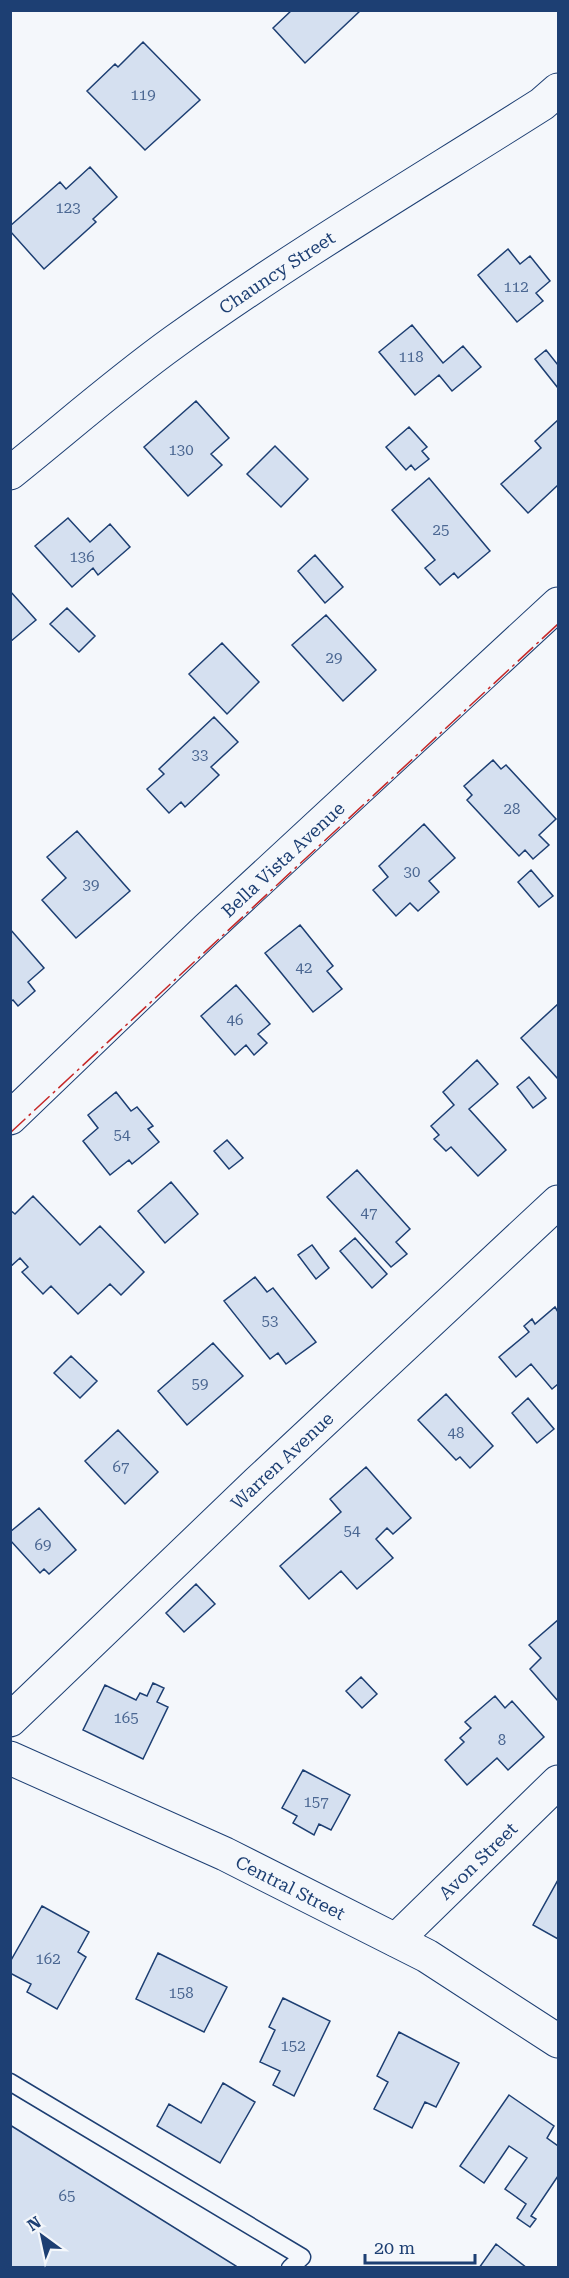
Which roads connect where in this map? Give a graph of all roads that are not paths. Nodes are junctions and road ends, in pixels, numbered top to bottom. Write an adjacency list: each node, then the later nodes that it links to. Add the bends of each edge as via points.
1 (558, 90): 2 (street, Chauncy Street, via 176,341 124,378)
2 (10, 473)
3 (558, 604): 4 (street, Bella Vista Avenue)
4 (10, 1118)
5 (558, 1202): 6 (street, Warren Avenue)
6 (10, 1720)
7 (10, 1758): 9 (street, Central Street, via 225,1854)
8 (558, 1782): 9 (street, Avon Street)
9 (396, 1940): 10 (street, Central Street)
10 (558, 2041)
11 (10, 2082): 12 (lane, via 302,2257)
12 (290, 2268)

